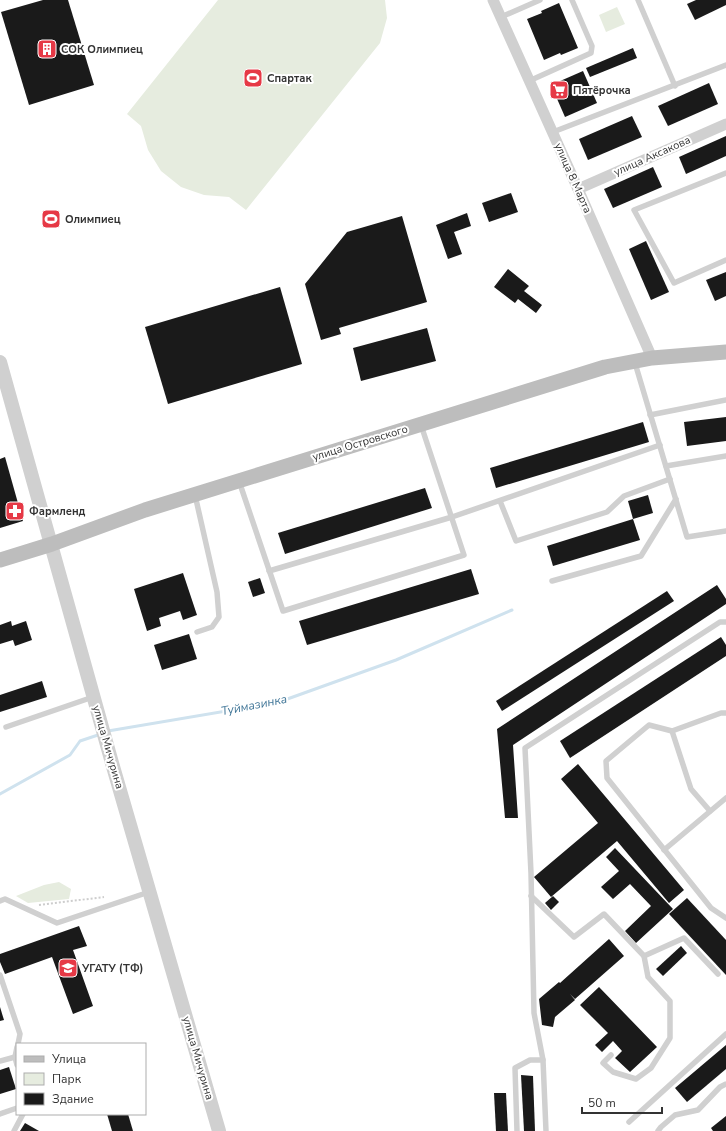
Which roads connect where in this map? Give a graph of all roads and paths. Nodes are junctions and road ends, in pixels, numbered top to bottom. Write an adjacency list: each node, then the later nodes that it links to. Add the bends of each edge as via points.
1 (493, 0): 5 (street, улица 8 Марта)
2 (540, 0): 5 (lane)
3 (572, 0): 7 (lane, via 592,46 591,53)
4 (638, 0): 8 (lane)
5 (501, 17): 7 (street, улица 8 Марта)
6 (726, 65): 8 (lane)
7 (530, 81): 10 (street, улица 8 Марта)
8 (675, 86): 10 (lane)
9 (726, 124): 12 (street, улица Аксакова)
10 (553, 132): 12 (street, улица 8 Марта)
11 (726, 173): 13 (lane, via 634,210 674,283)
12 (578, 189): 15 (street, улица 8 Марта)
13 (726, 260)
14 (726, 352): 15 (main road, улица Островского)
15 (652, 358): 16 (main road, улица Островского)
16 (634, 361): 19 (lane); 20 (main road, улица Островского, via 605,367)
17 (0, 362): 31 (street, улица Мичурина)
18 (726, 400): 19 (lane)
19 (650, 415): 21 (lane)
20 (420, 425): 25 (main road, улица Островского); 29 (lane)
21 (660, 446): 23 (lane); 28 (lane)
22 (726, 456): 23 (lane)
23 (666, 466): 24 (lane)
24 (670, 479): 27 (lane); 28 (lane, via 624,496 607,512 516,541)
25 (239, 480): 26 (main road, улица Островского); 33 (lane)
26 (195, 494): 31 (main road, улица Островского); 36 (lane, via 217,592 219,618 212,627)
27 (676, 499): 30 (lane, via 687,537); 34 (lane, via 640,556)
28 (500, 501): 29 (lane)
29 (452, 517): 33 (lane); 33 (lane, via 464,555 283,611)
30 (726, 531)
31 (52, 544): 32 (main road, улица Островского); 37 (street, улица Мичурина)
32 (0, 560)
33 (270, 571)
34 (552, 580)
35 (726, 622): 45 (lane, via 720,622 525,748)
36 (197, 632)
37 (94, 697): 39 (lane); 44 (street, улица Мичурина)
38 (726, 713): 40 (lane)
39 (6, 727)
40 (672, 731): 42 (lane, via 691,789); 43 (lane, via 649,725 606,761 607,778)
41 (726, 798): 42 (lane)
42 (710, 811): 43 (lane)
43 (664, 850): 49 (lane, via 711,908)
44 (150, 892): 48 (lane, via 57,923); 67 (street, улица Мичурина)
45 (531, 896): 50 (lane, via 574,937 604,914); 58 (lane, via 534,1013)
46 (104, 897): 48 (path)
47 (0, 901): 48 (lane, via 5,899)
48 (22, 907)
49 (726, 918)
50 (644, 956): 51 (lane, via 684,938); 56 (lane, via 648,977 670,1001 670,1038 650,1068 636,1079 608,1068 603,1063)
51 (718, 974)
52 (0, 975): 54 (lane, via 20,1034)
53 (726, 1034): 65 (lane)
54 (18, 1043)
55 (16, 1052): 57 (lane)
56 (611, 1056)
57 (15, 1057): 59 (lane); 60 (lane)
58 (543, 1060): 68 (lane, via 530,1060 515,1068); 69 (lane)
59 (16, 1061)
60 (0, 1062)
61 (726, 1084): 70 (lane, via 698,1110 675,1115)
62 (16, 1108): 63 (lane)
63 (0, 1114)
64 (22, 1115): 66 (lane)
65 (629, 1122)
66 (14, 1131)
67 (219, 1131)
68 (517, 1131)
69 (546, 1131)
70 (658, 1131)

